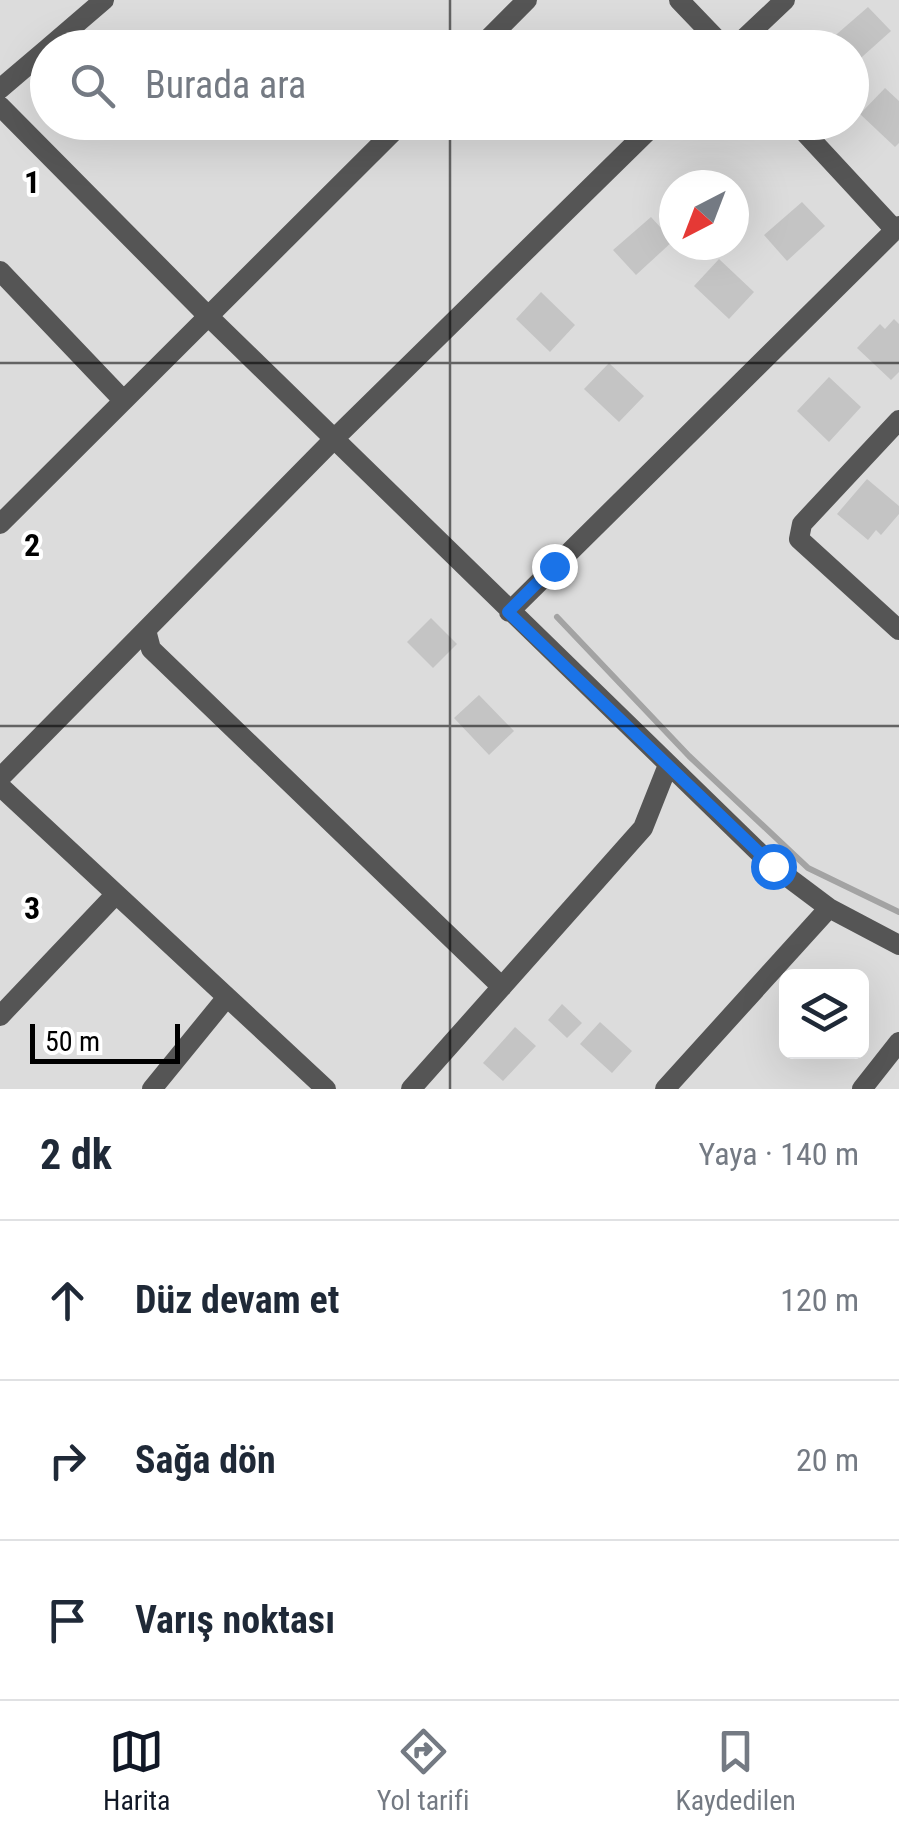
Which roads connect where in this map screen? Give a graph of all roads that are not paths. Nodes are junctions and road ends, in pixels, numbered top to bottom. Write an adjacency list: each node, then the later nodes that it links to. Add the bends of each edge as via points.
1 (104, 0): 5 (street)
2 (527, 0): 6 (street)
3 (679, 0): 7 (street)
4 (785, 0): 8 (street)
5 (69, 30)
6 (497, 30)
7 (707, 30)
8 (753, 30)
9 (30, 63): 10 (street)
10 (0, 89)
11 (0, 106): 12 (street)
12 (30, 136)
13 (34, 140): 19 (street)
14 (385, 140): 19 (street)
15 (639, 140): 22 (street)
16 (812, 140): 17 (street)
17 (897, 228): 24 (street)
18 (0, 271): 20 (street)
19 (207, 315): 20 (street); 22 (street)
20 (123, 400): 23 (street)
21 (899, 420): 26 (street, via 802,524 799,539)
22 (335, 438): 24 (street); 25 (street)
23 (0, 524)
24 (508, 612): 27 (street)
25 (146, 630): 28 (street); 32 (street, via 151,649)
26 (899, 630)
27 (668, 765): 30 (street, via 773,866); 32 (street, via 643,828)
28 (0, 782): 29 (street)
29 (116, 894): 33 (street); 34 (street)
30 (829, 908): 31 (street); 39 (street)
31 (899, 945)
32 (502, 987): 38 (street)
33 (227, 997): 36 (street); 37 (street)
34 (0, 1016)
35 (899, 1042): 40 (street)
36 (152, 1089)
37 (326, 1089)
38 (411, 1089)
39 (664, 1089)
40 (862, 1089)

